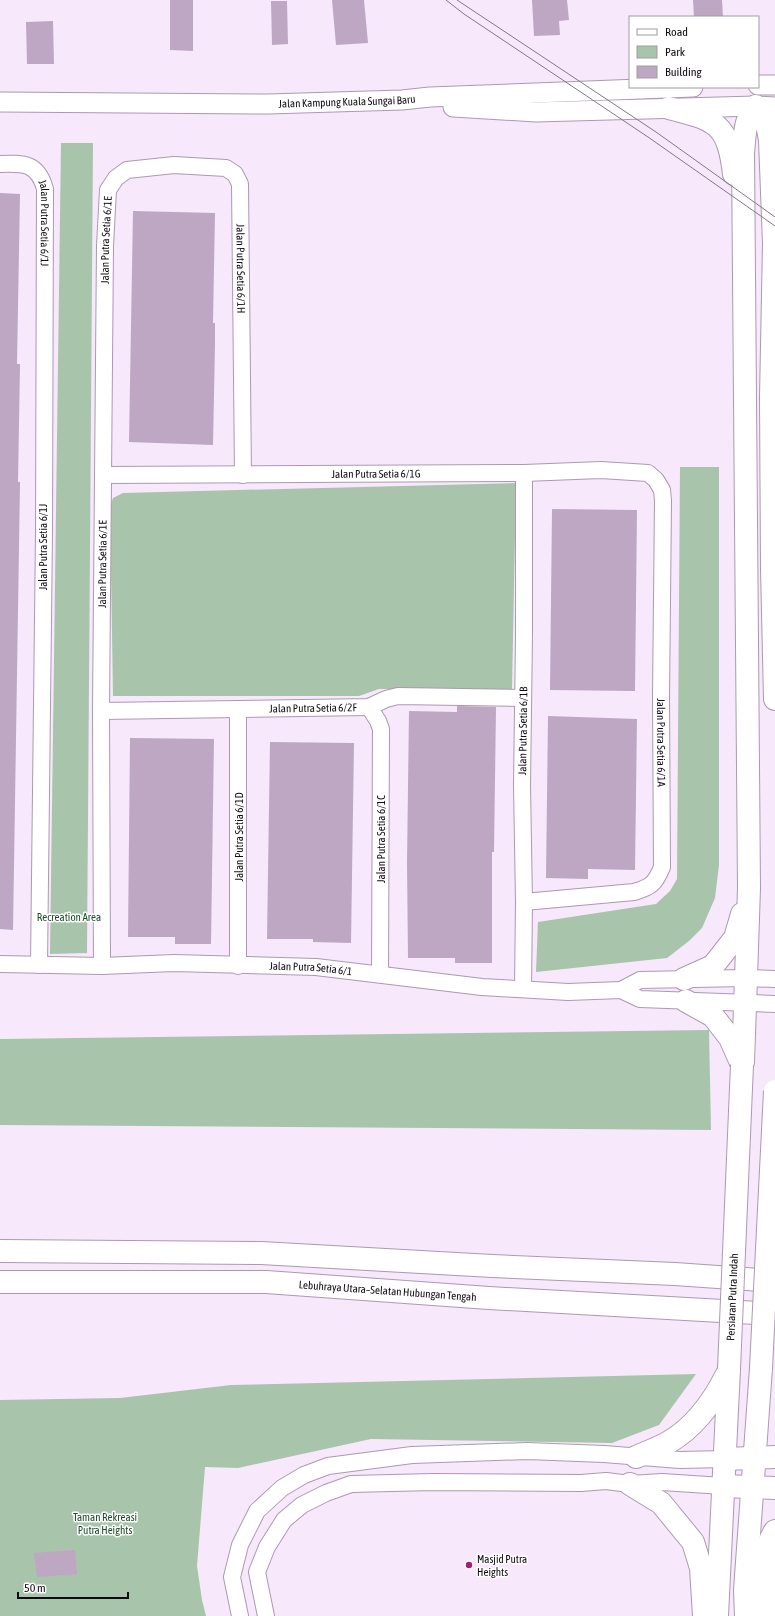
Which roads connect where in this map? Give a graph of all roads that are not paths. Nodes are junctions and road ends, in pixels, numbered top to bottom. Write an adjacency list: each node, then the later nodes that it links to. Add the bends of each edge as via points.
1 (759, 85): 2 (street)
2 (775, 85)
3 (663, 88): 4 (street, Jalan Kampung Kuala Sungai Baru)
4 (603, 90): 5 (street, Jalan Kampung Kuala Sungai Baru); 7 (street, via 633,97 719,95)
5 (402, 100): 6 (street, Jalan Kampung Kuala Sungai Baru, via 268,104); 8 (street, via 431,105 536,112)
6 (0, 102)
7 (769, 103): 8 (street); 11 (main road, via 763,112 770,140); 12 (main road, via 749,113 747,119 743,153)
8 (669, 108): 12 (main road, via 699,116 719,127 727,138)
9 (0, 164): 30 (street, Jalan Putra Setia 6/1J, via 20,163 33,168 42,178 45,189)
10 (127, 170): 15 (street, Jalan Putra Setia 6/1E, via 116,178 108,190 105,246); 16 (street, Jalan Putra Setia 6/1H, via 174,165 226,168 235,174 240,184)
11 (774, 240): 17 (main road, via 771,398)
12 (744, 253): 18 (main road)
13 (524, 473): 14 (street, Jalan Putra Setia 6/1G, via 601,470); 16 (street, Jalan Putra Setia 6/1G); 22 (street, Jalan Putra Setia 6/1B)
14 (648, 473): 28 (street, Jalan Putra Setia 6/1A, via 662,490 663,501 662,867 656,881 647,888 634,892)
15 (103, 475): 16 (street, Jalan Putra Setia 6/1G); 26 (street, Jalan Putra Setia 6/1E)
16 (243, 475)
17 (773, 511): 19 (main road)
18 (745, 535): 19 (main road, via 757,554); 20 (main road)
19 (772, 569): 20 (main road); 21 (main road)
20 (746, 599): 27 (main road)
21 (774, 634): 23 (main road)
22 (524, 698): 24 (street, Jalan Putra Setia 6/2F, via 398,696); 28 (street, Jalan Putra Setia 6/1B)
23 (775, 699)
24 (369, 707): 25 (street, Jalan Putra Setia 6/2F); 33 (street, Jalan Putra Setia 6/1C, via 381,729)
25 (238, 709): 26 (street, Jalan Putra Setia 6/2F); 32 (street, Jalan Putra Setia 6/1D)
26 (101, 711): 31 (street, Jalan Putra Setia 6/1E)
27 (749, 888): 34 (main road, Persiaran Putra Indah); 35 (main road, via 735,938 713,966)
28 (524, 902): 37 (street, Jalan Putra Setia 6/1B)
29 (0, 964): 30 (street, Jalan Putra Setia 6/1)
30 (39, 965): 31 (street, Jalan Putra Setia 6/1)
31 (102, 966): 32 (street, Jalan Putra Setia 6/1, via 174,963)
32 (238, 966): 33 (street, Jalan Putra Setia 6/1, via 316,967)
33 (380, 974): 37 (street, Jalan Putra Setia 6/1, via 482,987)
34 (746, 978): 35 (street); 36 (street); 40 (main road, Persiaran Putra Indah)
35 (684, 979): 38 (street, via 640,980)
36 (775, 979)
37 (523, 989): 38 (street, Jalan Putra Setia 6/1, via 568,992)
38 (621, 990): 39 (street, via 640,999)
39 (686, 1001): 40 (street); 42 (main road, via 714,1016 730,1038)
40 (745, 1003): 41 (street); 42 (main road, Persiaran Putra Indah)
41 (775, 1004)
42 (742, 1065): 49 (main road, Persiaran Putra Indah, bridge)
43 (775, 1091): 48 (main road, bridge)
44 (0, 1251): 45 (main road, via 261,1253)
45 (775, 1281)
46 (0, 1282): 47 (main road, Lebuhraya Utara–Selatan Hubungan Tengah, via 266,1282)
47 (775, 1314)
48 (761, 1368): 50 (main road); 52 (main road)
49 (729, 1369): 51 (main road, via 706,1409 688,1427 670,1442); 53 (main road, Persiaran Putra Indah)
50 (775, 1406)
51 (636, 1457): 53 (street, via 680,1460); 59 (street, via 527,1451 412,1455 328,1466 304,1475 282,1488 257,1511 240,1546 232,1577)
52 (765, 1457): 53 (main road); 56 (main road)
53 (725, 1459): 55 (main road, Persiaran Putra Indah)
54 (630, 1484): 55 (street, via 662,1482); 60 (street, via 606,1481 351,1484 326,1493 302,1506 284,1520 267,1547 257,1572); 61 (main road, via 661,1502 693,1542 701,1568)
55 (724, 1486): 56 (main road); 62 (main road, Persiaran Putra Indah)
56 (752, 1487): 57 (main road); 63 (main road, via 745,1590)
57 (775, 1488)
58 (775, 1531): 64 (main road, via 766,1559)
59 (240, 1616)
60 (266, 1616)
61 (704, 1616)
62 (717, 1616)
63 (746, 1616)
64 (765, 1616)

